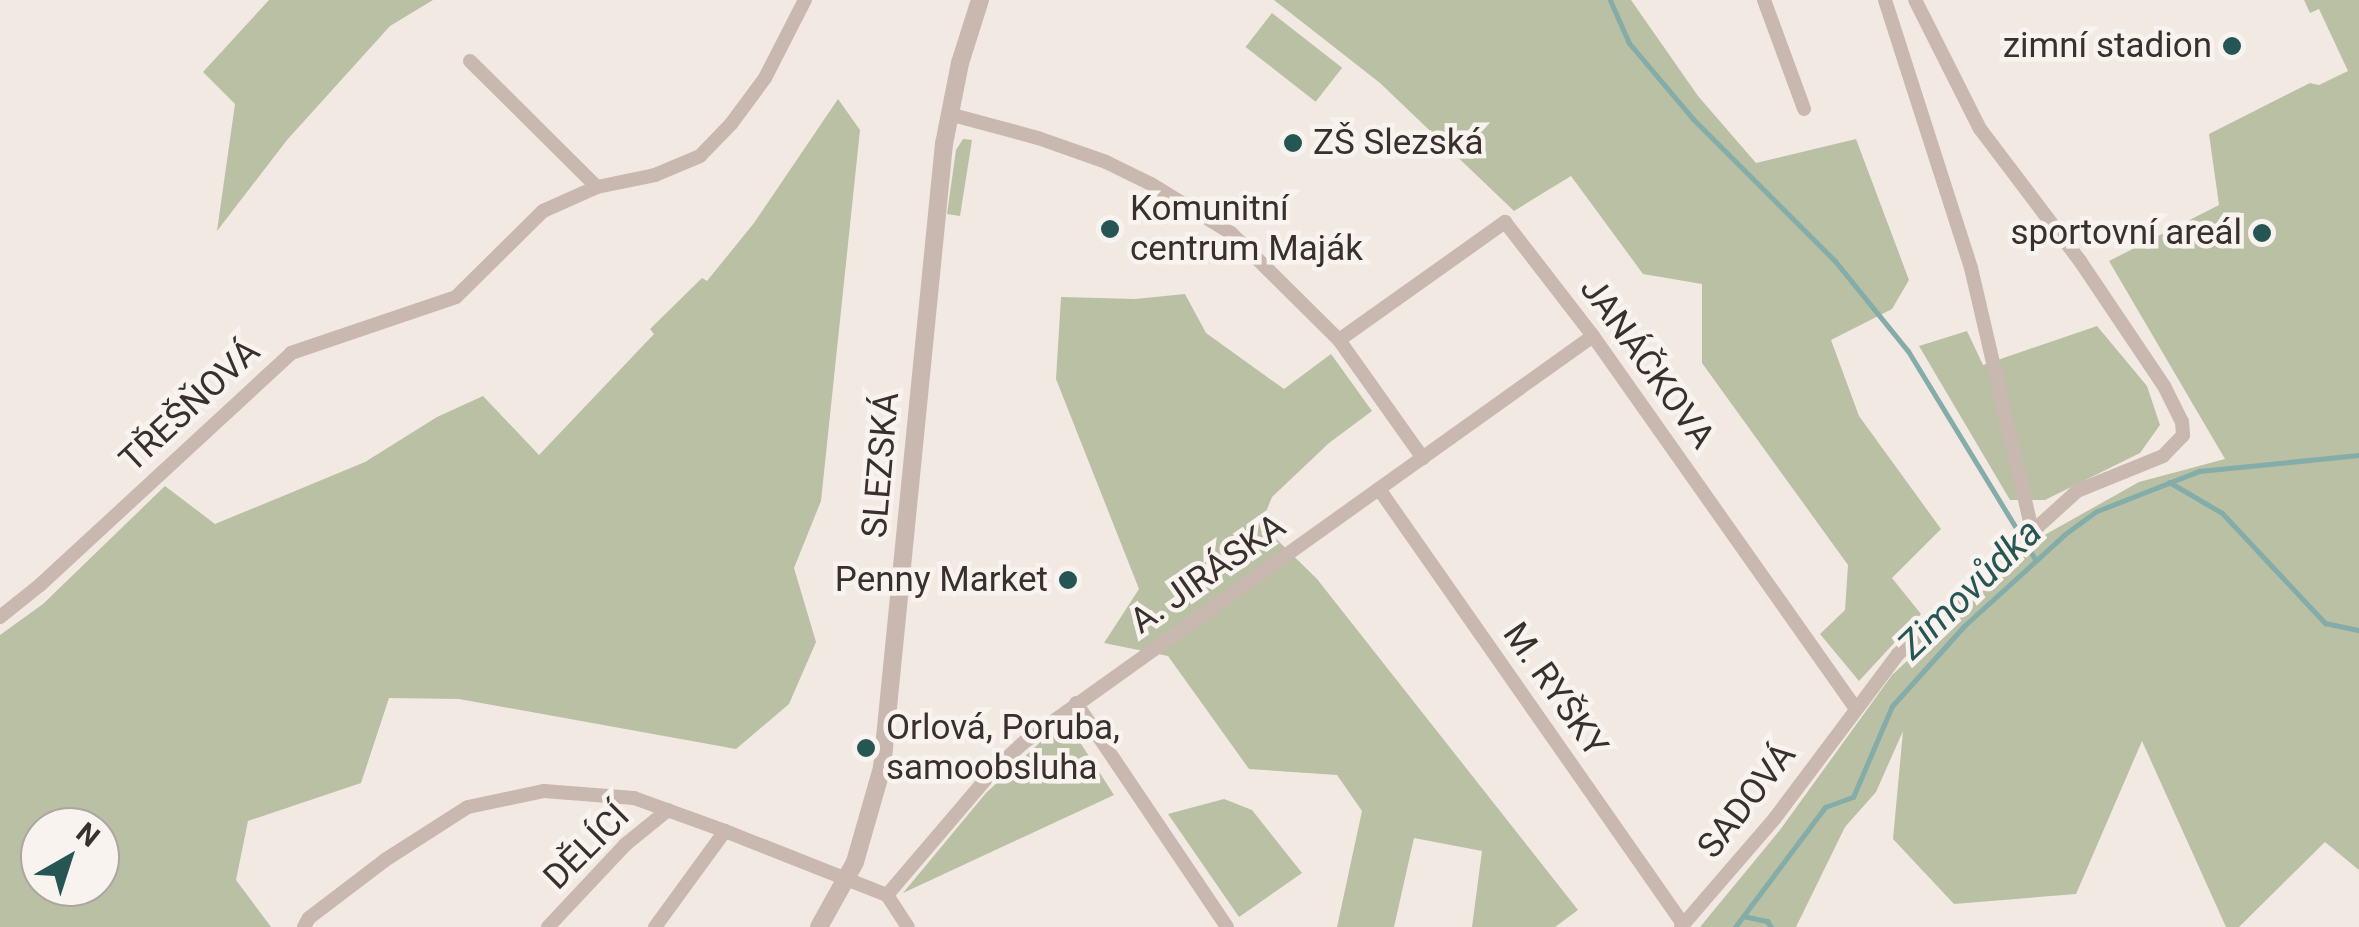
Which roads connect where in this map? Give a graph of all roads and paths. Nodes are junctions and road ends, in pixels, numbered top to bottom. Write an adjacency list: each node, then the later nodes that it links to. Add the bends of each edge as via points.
1 (805, 0): 9 (street, TŘEŠŇOVÁ, via 764,78 700,156 655,176)
2 (980, 0): 8 (street, SLEZSKÁ)
3 (1764, 0): 7 (street)
4 (1885, 0): 14 (street, via 1971,268)
5 (1915, 0): 14 (street, SADOVÁ, via 1980,129 2080,261 2182,422 2183,435 2163,456 2077,491)
6 (470, 61): 9 (street)
7 (1804, 108)
8 (949, 114): 11 (street, via 1038,138 1151,184 1231,233); 20 (street, SLEZSKÁ, via 888,736 868,823)
9 (597, 187): 15 (street, TŘEŠŇOVÁ, via 543,212 456,297 291,354)
10 (1593, 336): 11 (street, JANÁČKOVA, via 1505,222); 12 (street, A. JIRÁSKA); 17 (street, JANÁČKOVA)
11 (1339, 340): 12 (street)
12 (1423, 458): 13 (street, A. JIRÁSKA)
13 (1379, 490): 16 (street, A. JIRÁSKA); 22 (street, M. RYŠKY)
14 (2032, 531): 17 (street, SADOVÁ, via 1898,654)
15 (0, 617)
16 (1076, 703): 21 (street, A. JIRÁSKA, via 993,771); 28 (street)
17 (1855, 707): 22 (street, SADOVÁ, via 1775,818)
18 (668, 810): 19 (street); 23 (street, via 634,798 544,791 468,808 385,860); 24 (street, DĚLÍCÍ)
19 (726, 831): 20 (street); 25 (street)
20 (845, 882): 21 (street); 26 (street, SLEZSKÁ)
21 (888, 895): 27 (street)
22 (1682, 926)
23 (304, 927)
24 (548, 927)
25 (655, 927)
26 (818, 927)
27 (908, 927)
28 (1227, 927)

